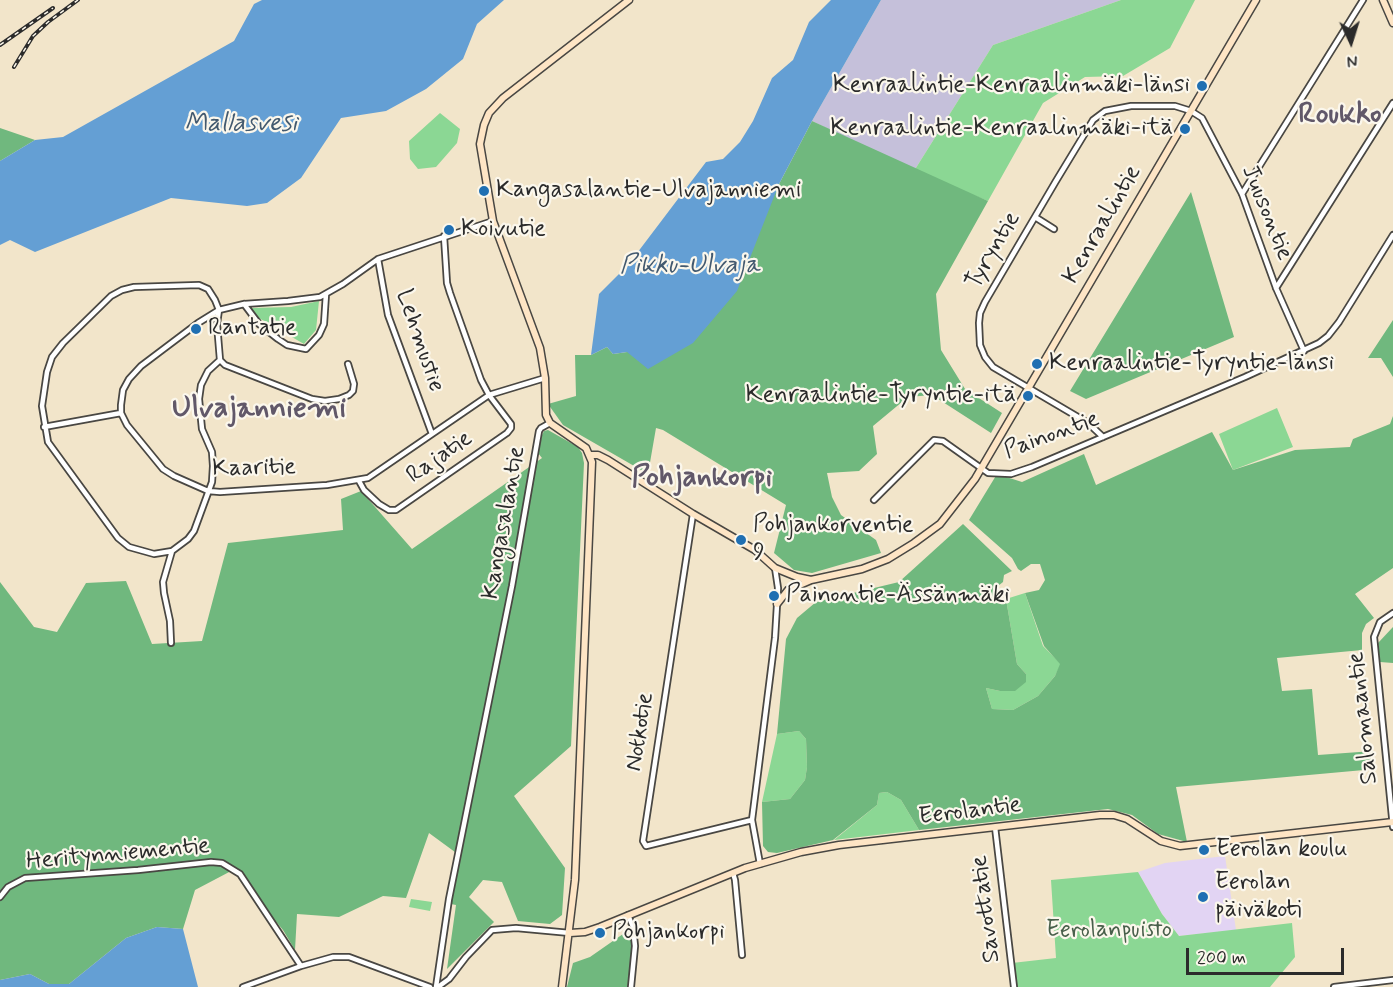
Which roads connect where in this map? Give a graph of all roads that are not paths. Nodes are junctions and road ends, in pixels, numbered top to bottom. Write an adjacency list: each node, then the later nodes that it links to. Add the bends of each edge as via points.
1 (628, 0): 10 (street, Kangasalantie, via 489,113 480,144)
2 (1256, 0): 7 (street, Kenraalintie)
3 (1363, 0): 8 (street)
4 (1383, 0): 5 (street)
5 (1393, 23)
6 (1393, 103): 15 (street)
7 (1191, 111): 8 (street, Juusontie, via 1202,118); 9 (street, Tyryntie, via 1175,106 1117,107 1105,111 1092,120); 23 (street, Kenraalintie)
8 (1242, 194): 15 (street, Juusontie)
9 (1035, 217): 11 (street); 23 (street, Tyryntie, via 986,302 979,323 985,357 993,367)
10 (493, 221): 13 (street); 22 (street, Kangasalantie, via 540,348)
11 (1054, 229)
12 (1393, 235): 19 (street, Painontie, via 1328,336)
13 (444, 237): 14 (street); 24 (street, via 447,283)
14 (378, 259): 16 (street); 28 (street, Lehmustie, via 388,315)
15 (1276, 288): 19 (street, Juusontie)
16 (327, 294): 17 (street, via 314,299); 17 (street, via 324,324 306,349 287,345 259,324)
17 (244, 304): 18 (street)
18 (219, 310): 20 (street); 25 (street, via 141,366 123,390); 27 (street, via 208,289 199,285 134,287 111,296 52,357 42,405)
19 (1304, 351): 29 (street, Painontie)
20 (220, 360): 21 (street, via 325,401 353,392); 33 (street, via 208,371 199,399 202,429 212,452 212,482)
21 (348, 364)
22 (545, 378): 24 (street, Kaaritie); 26 (street, Kangasalantie, via 546,415)
23 (1029, 388): 29 (street, Tyryntie, via 1088,423); 31 (street, Kenraalintie)
24 (489, 395): 28 (street, Kaaritie); 32 (street, Rajatie, via 511,424 507,433 406,504 389,510 364,490)
25 (122, 413): 27 (street); 33 (street, Kaaritie, via 126,425 163,469)
26 (550, 423): 30 (street); 56 (street, Kangasalantie, via 539,431 504,630 449,899)
27 (44, 427): 36 (street, via 48,442 118,538 129,547 154,554)
28 (432, 434): 32 (street, Kaaritie)
29 (1103, 437): 31 (street, Painontie, via 1011,474)
30 (590, 455): 35 (street, via 608,460); 50 (street)
31 (981, 469): 34 (street, via 942,441 934,440); 38 (street, Painontie, via 940,524 914,543 862,569)
32 (360, 481): 33 (street, Kaaritie)
33 (208, 490): 36 (street, via 194,531)
34 (874, 500)
35 (693, 514): 37 (street, via 755,550); 42 (street, Notkotie, via 643,841 646,846)
36 (172, 551): 41 (street, via 164,582)
37 (775, 568): 38 (street, Painontie); 39 (street)
38 (811, 580): 39 (street, via 788,590)
39 (777, 604): 42 (street)
40 (1393, 614): 43 (street, Salomaantie, via 1380,622 1374,637)
41 (171, 643)
42 (752, 820): 46 (street)
43 (1393, 822): 44 (street, Eerolantie, via 1180,846 1161,841 1114,815); 45 (street, Salomaantie)
44 (995, 827): 46 (street, Eerolantie, via 836,845); 59 (street, Savottatie)
45 (1393, 827)
46 (760, 864): 47 (street, Eerolantie)
47 (733, 873): 49 (street, Eerolantie); 51 (street)
48 (0, 897): 52 (street, Heritynniementie, via 8,887 26,878 222,863 240,874)
49 (628, 915): 50 (street); 58 (street, via 635,946)
50 (570, 933): 56 (street, via 492,930 449,979); 57 (street)
51 (742, 955)
52 (302, 966): 54 (street); 55 (street, via 333,957 349,957)
53 (1393, 980): 60 (street)
54 (243, 987)
55 (430, 987)
56 (437, 987)
57 (562, 987)
58 (631, 987)
59 (1014, 987)
60 (1334, 987)

